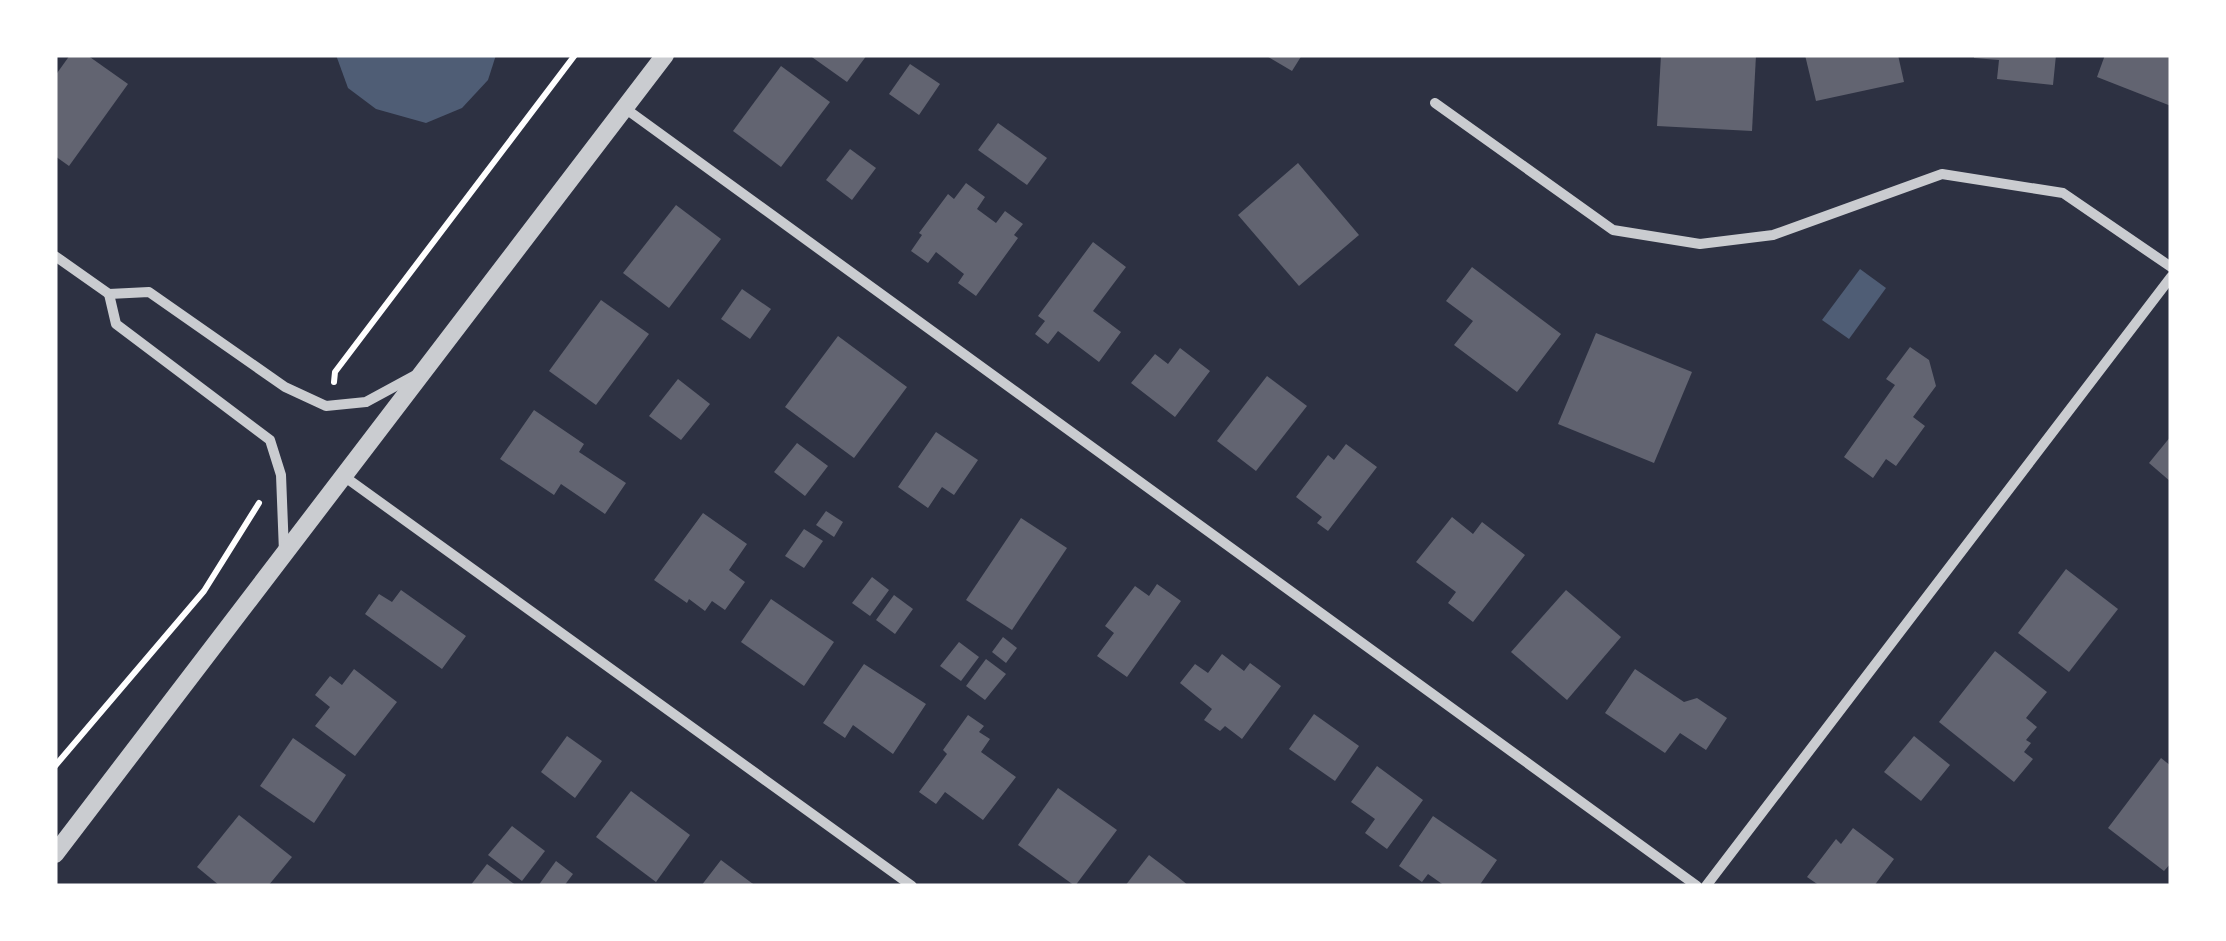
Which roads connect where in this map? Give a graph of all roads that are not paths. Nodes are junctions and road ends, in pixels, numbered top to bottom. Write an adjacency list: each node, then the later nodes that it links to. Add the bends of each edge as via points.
1 (666, 55): 3 (street)
2 (1435, 103): 5 (street, via 1613,230 1700,244 1774,235 1942,174 2062,193)
3 (626, 110): 8 (street); 13 (street)
4 (55, 256): 7 (street)
5 (2171, 267)
6 (2171, 277): 14 (street)
7 (109, 294): 8 (street, via 149,292 285,387 326,406 366,402); 10 (street, via 116,324 270,440 280,475)
8 (428, 368): 9 (street)
9 (344, 477): 10 (street); 12 (street)
10 (284, 552): 11 (street)
11 (55, 854)
12 (912, 886)
13 (1697, 886)
14 (1706, 886)

